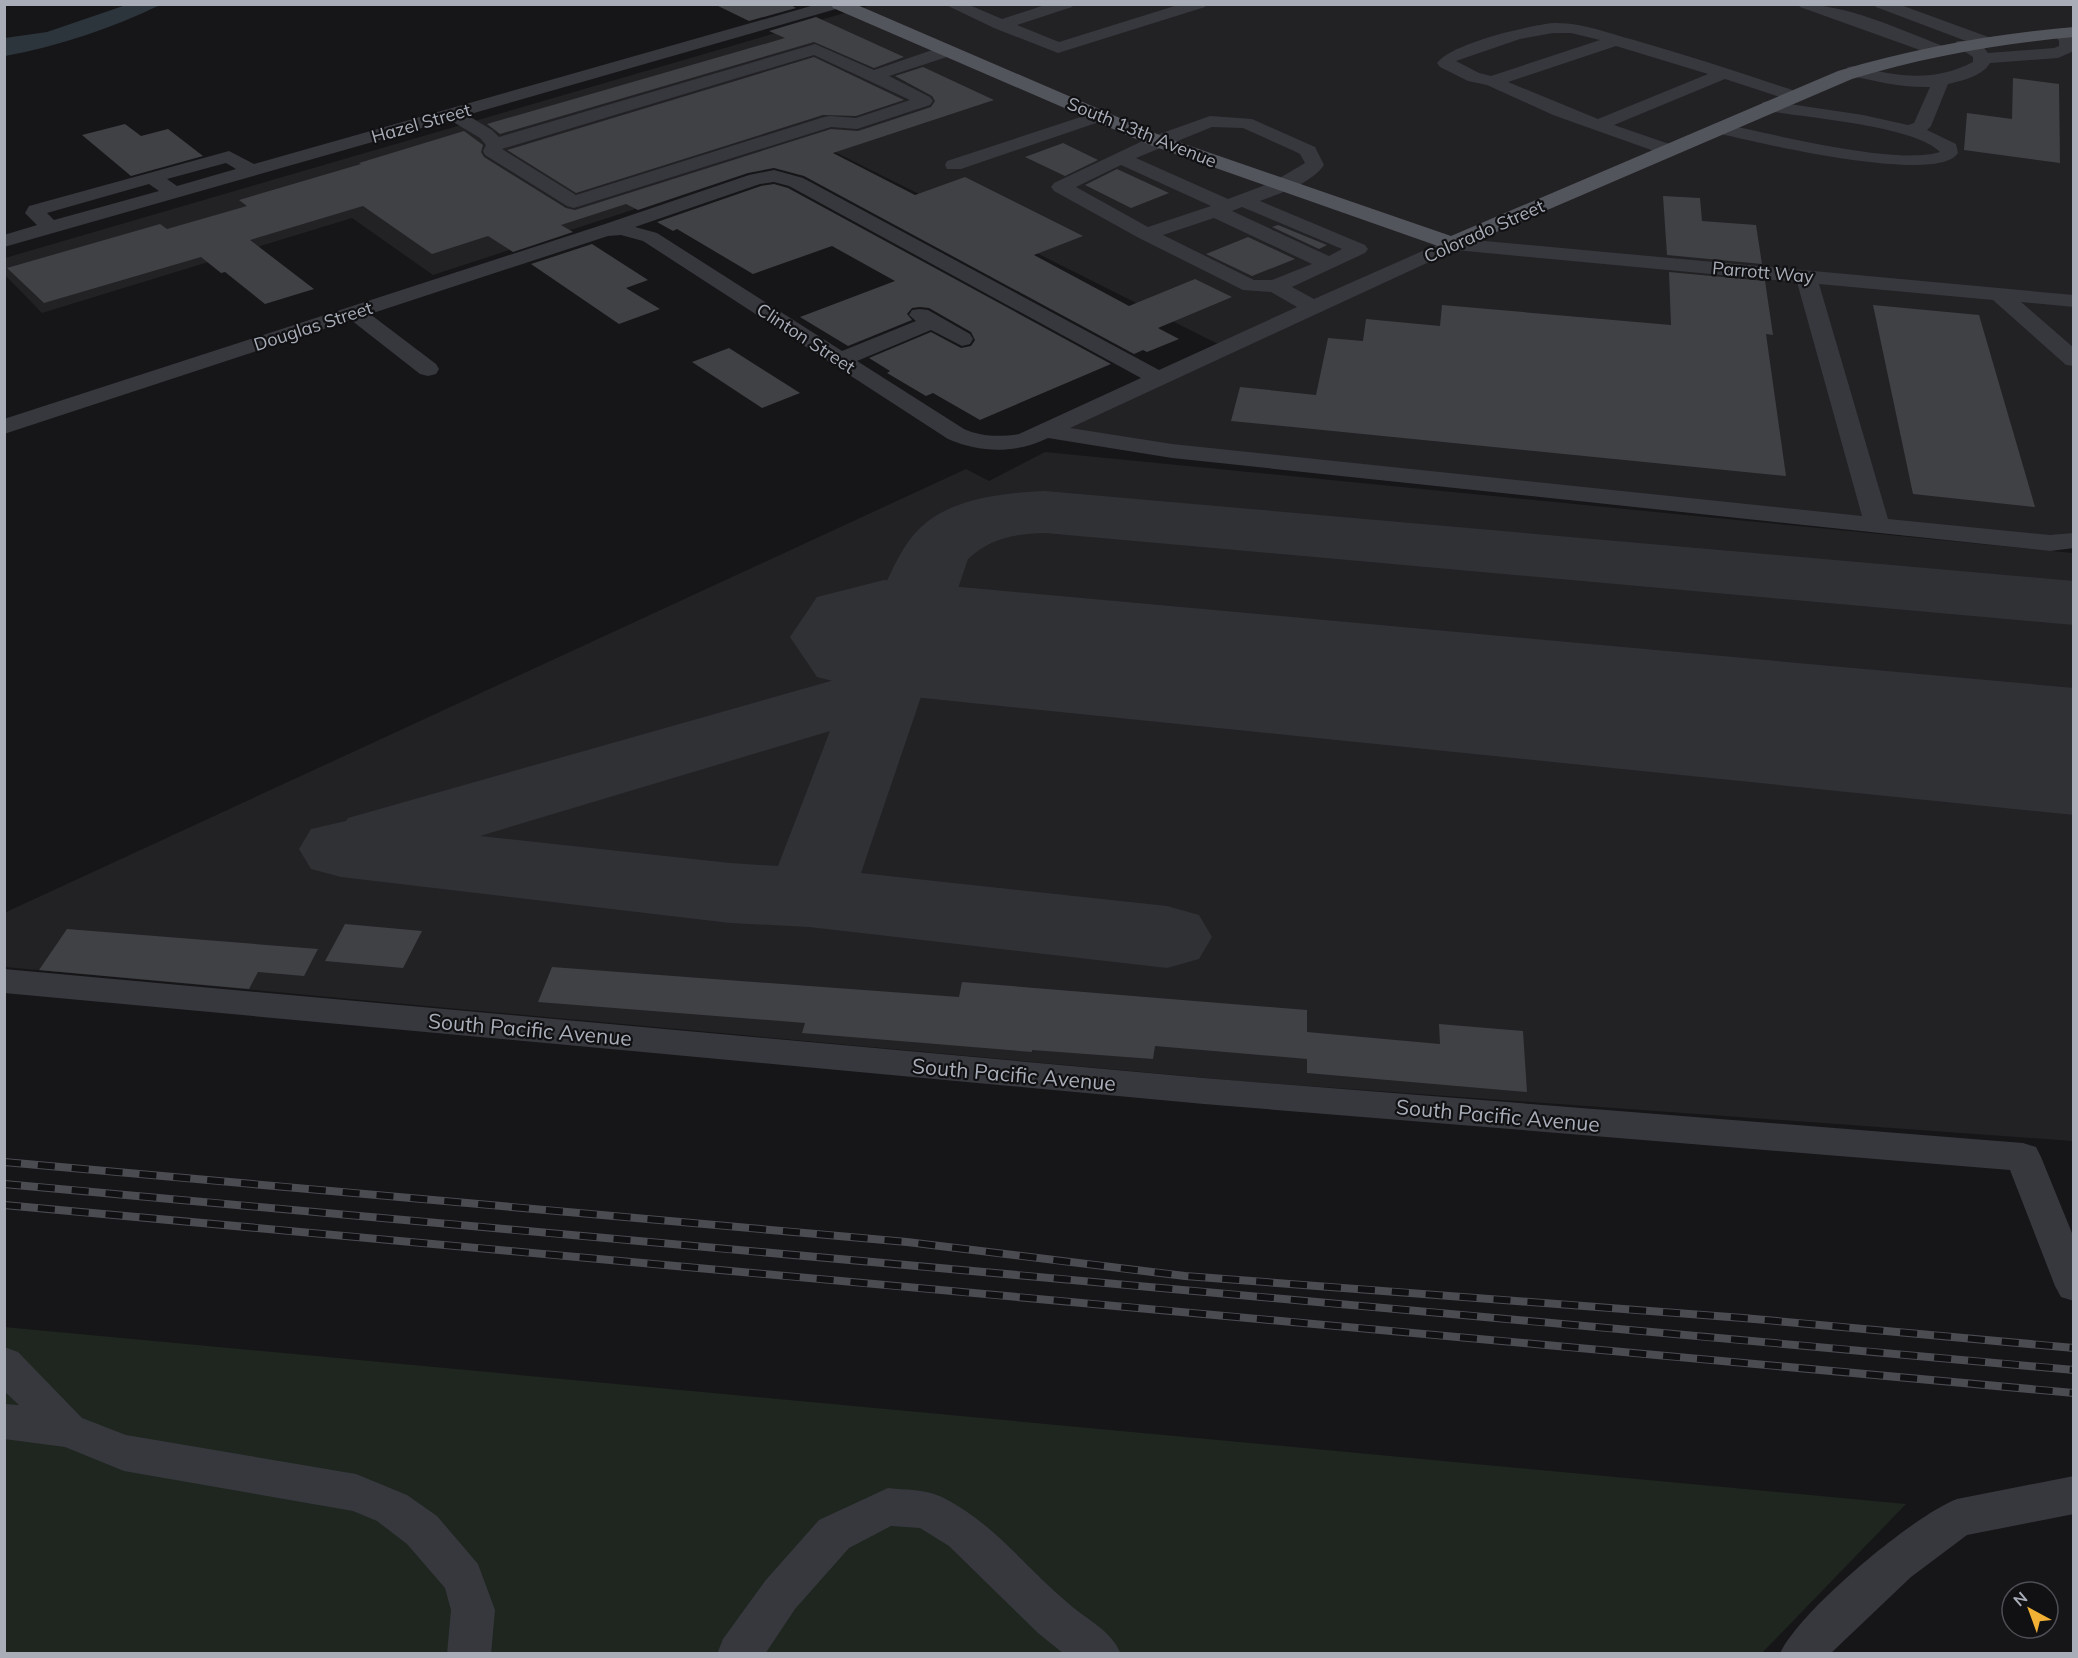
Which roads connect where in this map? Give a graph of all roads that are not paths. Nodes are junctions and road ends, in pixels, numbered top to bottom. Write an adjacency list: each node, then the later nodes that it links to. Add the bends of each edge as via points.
1 (838, 4): 18 (main road, South 13th Avenue); 26 (street, Hazel Street)
2 (952, 4): 9 (street)
3 (998, 4): 9 (street)
4 (1066, 4): 11 (street)
5 (1199, 4): 10 (street)
6 (1806, 4): 16 (street)
7 (1882, 4): 17 (street)
8 (1135, 5): 10 (street)
9 (971, 13): 11 (street)
10 (1163, 16): 14 (street, via 1058,48)
11 (1000, 25): 14 (street)
12 (1050, 31): 14 (street)
13 (2067, 33): 17 (main road, Colorado Street)
14 (1029, 37)
15 (1617, 40): 20 (street); 22 (street); 22 (street, via 1556,28 1528,32 1451,57 1446,63)
16 (1937, 50): 17 (main road, Colorado Street, via 1964,45); 19 (main road, Colorado Street)
17 (1984, 50): 23 (street, via 1981,65 1963,76)
18 (947, 51): 21 (street); 27 (main road, South 13th Avenue)
19 (1854, 71): 23 (street, via 1917,84); 24 (main road, Colorado Street)
20 (1725, 73): 24 (street); 28 (street)
21 (873, 76): 32 (street, via 815,49); 32 (street, via 924,101 857,124 830,121 574,202 492,151)
22 (1492, 81): 28 (street)
23 (1936, 82): 30 (street, via 1940,85 1922,126)
24 (1792, 96): 25 (main road, Colorado Street)
25 (1769, 106): 29 (main road, Colorado Street); 30 (street)
26 (453, 114): 32 (street); 36 (street, Hazel Street)
27 (1099, 116): 31 (main road, South 13th Avenue); 35 (street)
28 (1598, 125): 33 (street)
29 (1719, 128): 30 (street, via 1881,158 1931,160 1945,158 1949,153 1942,143); 33 (main road, Colorado Street)
30 (1908, 131)
31 (1157, 141): 34 (street); 38 (main road, South 13th Avenue); 38 (street, via 1210,121 1246,123 1308,151 1316,165)
32 (495, 144)
33 (1668, 150): 45 (main road, Colorado Street)
34 (1121, 158): 40 (street); 43 (street, via 1061,187)
35 (954, 165)
36 (252, 171): 37 (street, via 229,157); 39 (street, Hazel Street)
37 (152, 177): 39 (street); 41 (street, via 36,210)
38 (1282, 184): 40 (street); 45 (main road, South 13th Avenue)
39 (174, 193): 41 (street, Hazel Street)
40 (1228, 206): 43 (street); 46 (street); 46 (street, via 1358,249)
41 (51, 228): 44 (street, Hazel Street)
42 (614, 229): 52 (street, Douglas Street); 54 (street, Clinton Street, via 650,237); 57 (street, Douglas Street, via 756,178 774,176 796,182)
43 (1146, 234): 48 (street, via 1250,286)
44 (4, 242)
45 (1452, 244): 47 (street, Parrott Way); 51 (street, Colorado Street)
46 (1329, 264): 48 (street)
47 (1806, 276): 49 (street, Parrott Way); 61 (street)
48 (1275, 286): 51 (street)
49 (1999, 294): 50 (street, Parrott Way); 55 (street)
50 (2073, 301)
51 (1314, 307): 57 (street, Colorado Street)
52 (354, 312): 56 (street); 58 (street, Douglas Street)
53 (962, 339): 54 (street, via 927,319)
54 (840, 360): 60 (street, Clinton Street, via 956,434 973,442)
55 (2073, 360)
56 (428, 369)
57 (1159, 379): 59 (street, Colorado Street)
58 (4, 427)
59 (1045, 431): 60 (street, Colorado Street, via 1025,440); 61 (street, via 1172,451)
60 (992, 444)
61 (1877, 525): 62 (street, via 2050,543)
62 (2073, 540)
63 (4, 981): 64 (street, South Pacific Avenue, via 1216,1092 2023,1158)
64 (2073, 1286)
65 (4, 1364): 67 (street)
66 (4, 1422): 67 (street)
67 (68, 1430): 69 (street, via 124,1454 356,1493 392,1508 422,1530 463,1578 473,1610)
68 (2073, 1495): 72 (street, via 1957,1518 1896,1563)
69 (468, 1653)
70 (740, 1653): 71 (street, via 780,1595 834,1534 888,1507 926,1510 964,1532 1053,1618)
71 (1099, 1653)
72 (1802, 1653)

